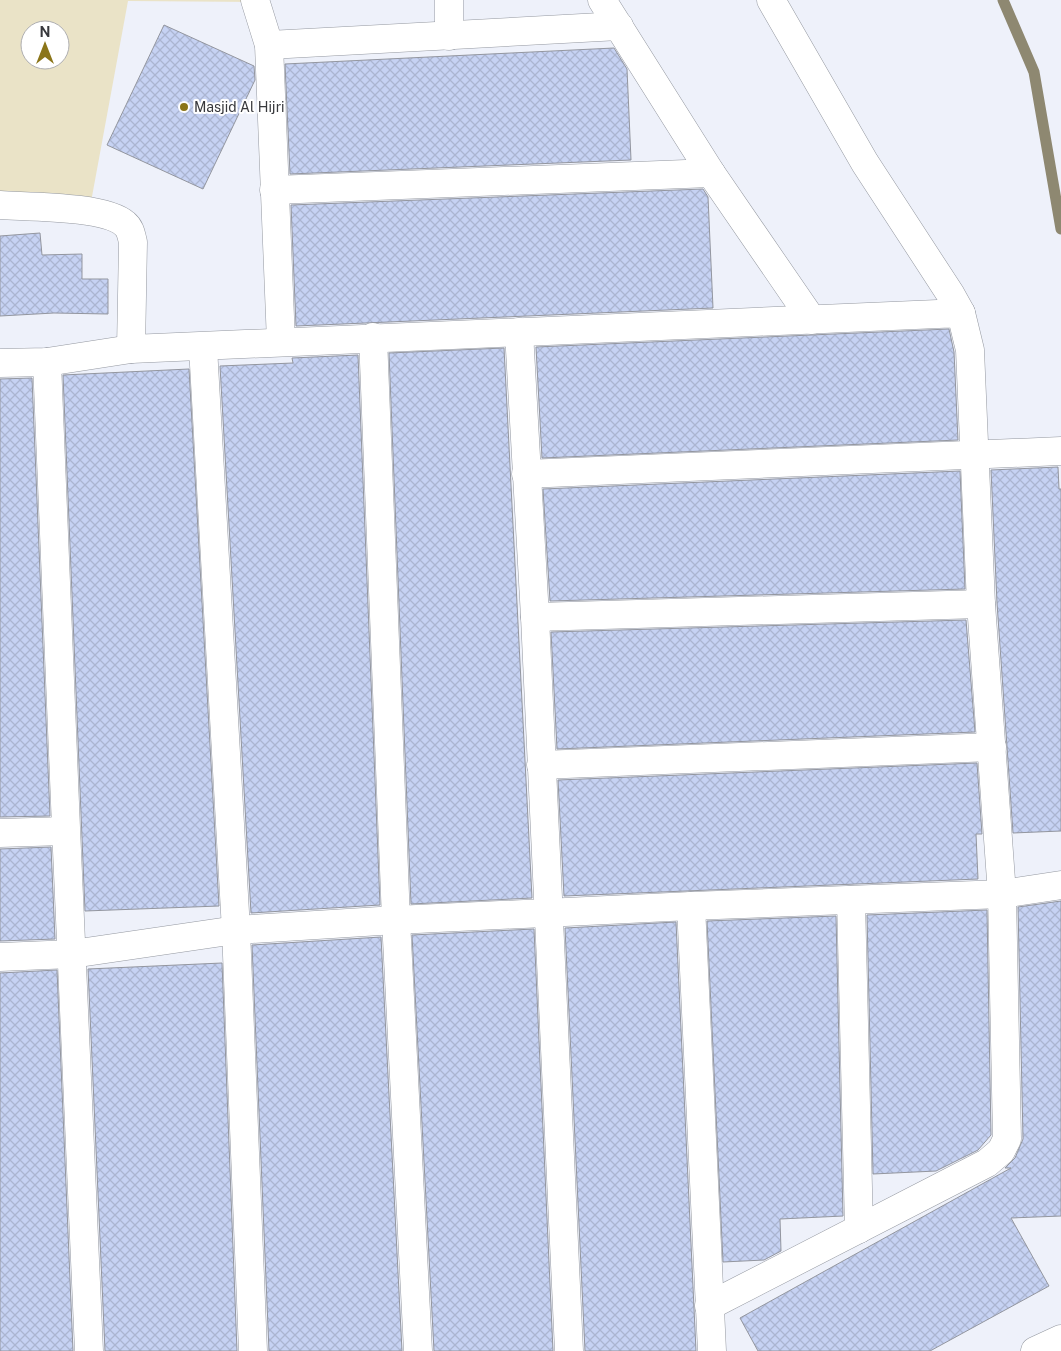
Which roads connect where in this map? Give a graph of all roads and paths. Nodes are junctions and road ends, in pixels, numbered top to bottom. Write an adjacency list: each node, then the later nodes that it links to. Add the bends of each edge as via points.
1 (255, 0): 7 (street)
2 (448, 0): 6 (street)
3 (602, 0): 5 (street)
4 (771, 0): 11 (street, via 865,163)
5 (619, 26): 6 (street); 8 (street)
6 (449, 36): 7 (street)
7 (269, 45): 9 (street)
8 (711, 173): 9 (street); 12 (street)
9 (274, 190): 15 (street)
10 (0, 205): 17 (street, via 104,213 125,224 133,242)
11 (961, 313): 12 (street); 21 (street, via 970,350)
12 (812, 320): 13 (street)
13 (519, 332): 14 (street); 22 (street)
14 (373, 337): 15 (street); 34 (street)
15 (281, 342): 16 (street)
16 (203, 347): 17 (street); 35 (street)
17 (131, 348): 18 (street)
18 (47, 362): 19 (street); 27 (street)
19 (0, 363)
20 (1061, 451): 21 (street)
21 (974, 453): 22 (street); 23 (street)
22 (526, 474): 24 (street)
23 (981, 604): 24 (street); 25 (street)
24 (535, 617): 26 (street)
25 (992, 746): 26 (street); 30 (street)
26 (541, 765): 33 (street)
27 (65, 831): 28 (street); 36 (street)
28 (0, 833)
29 (1061, 885): 30 (street)
30 (1002, 894): 31 (street); 38 (street, via 1008,1139 988,1163)
31 (851, 900): 32 (street); 38 (street)
32 (690, 906): 33 (street); 39 (street)
33 (549, 912): 34 (street); 44 (street)
34 (396, 920): 35 (street); 43 (street)
35 (236, 930): 36 (street); 42 (street)
36 (72, 954): 37 (street); 41 (street)
37 (0, 956)
38 (859, 1229): 39 (street)
39 (709, 1306): 45 (street)
40 (1061, 1339): 46 (street)
41 (89, 1351)
42 (254, 1351)
43 (418, 1351)
44 (569, 1351)
45 (712, 1351)
46 (1035, 1351)

